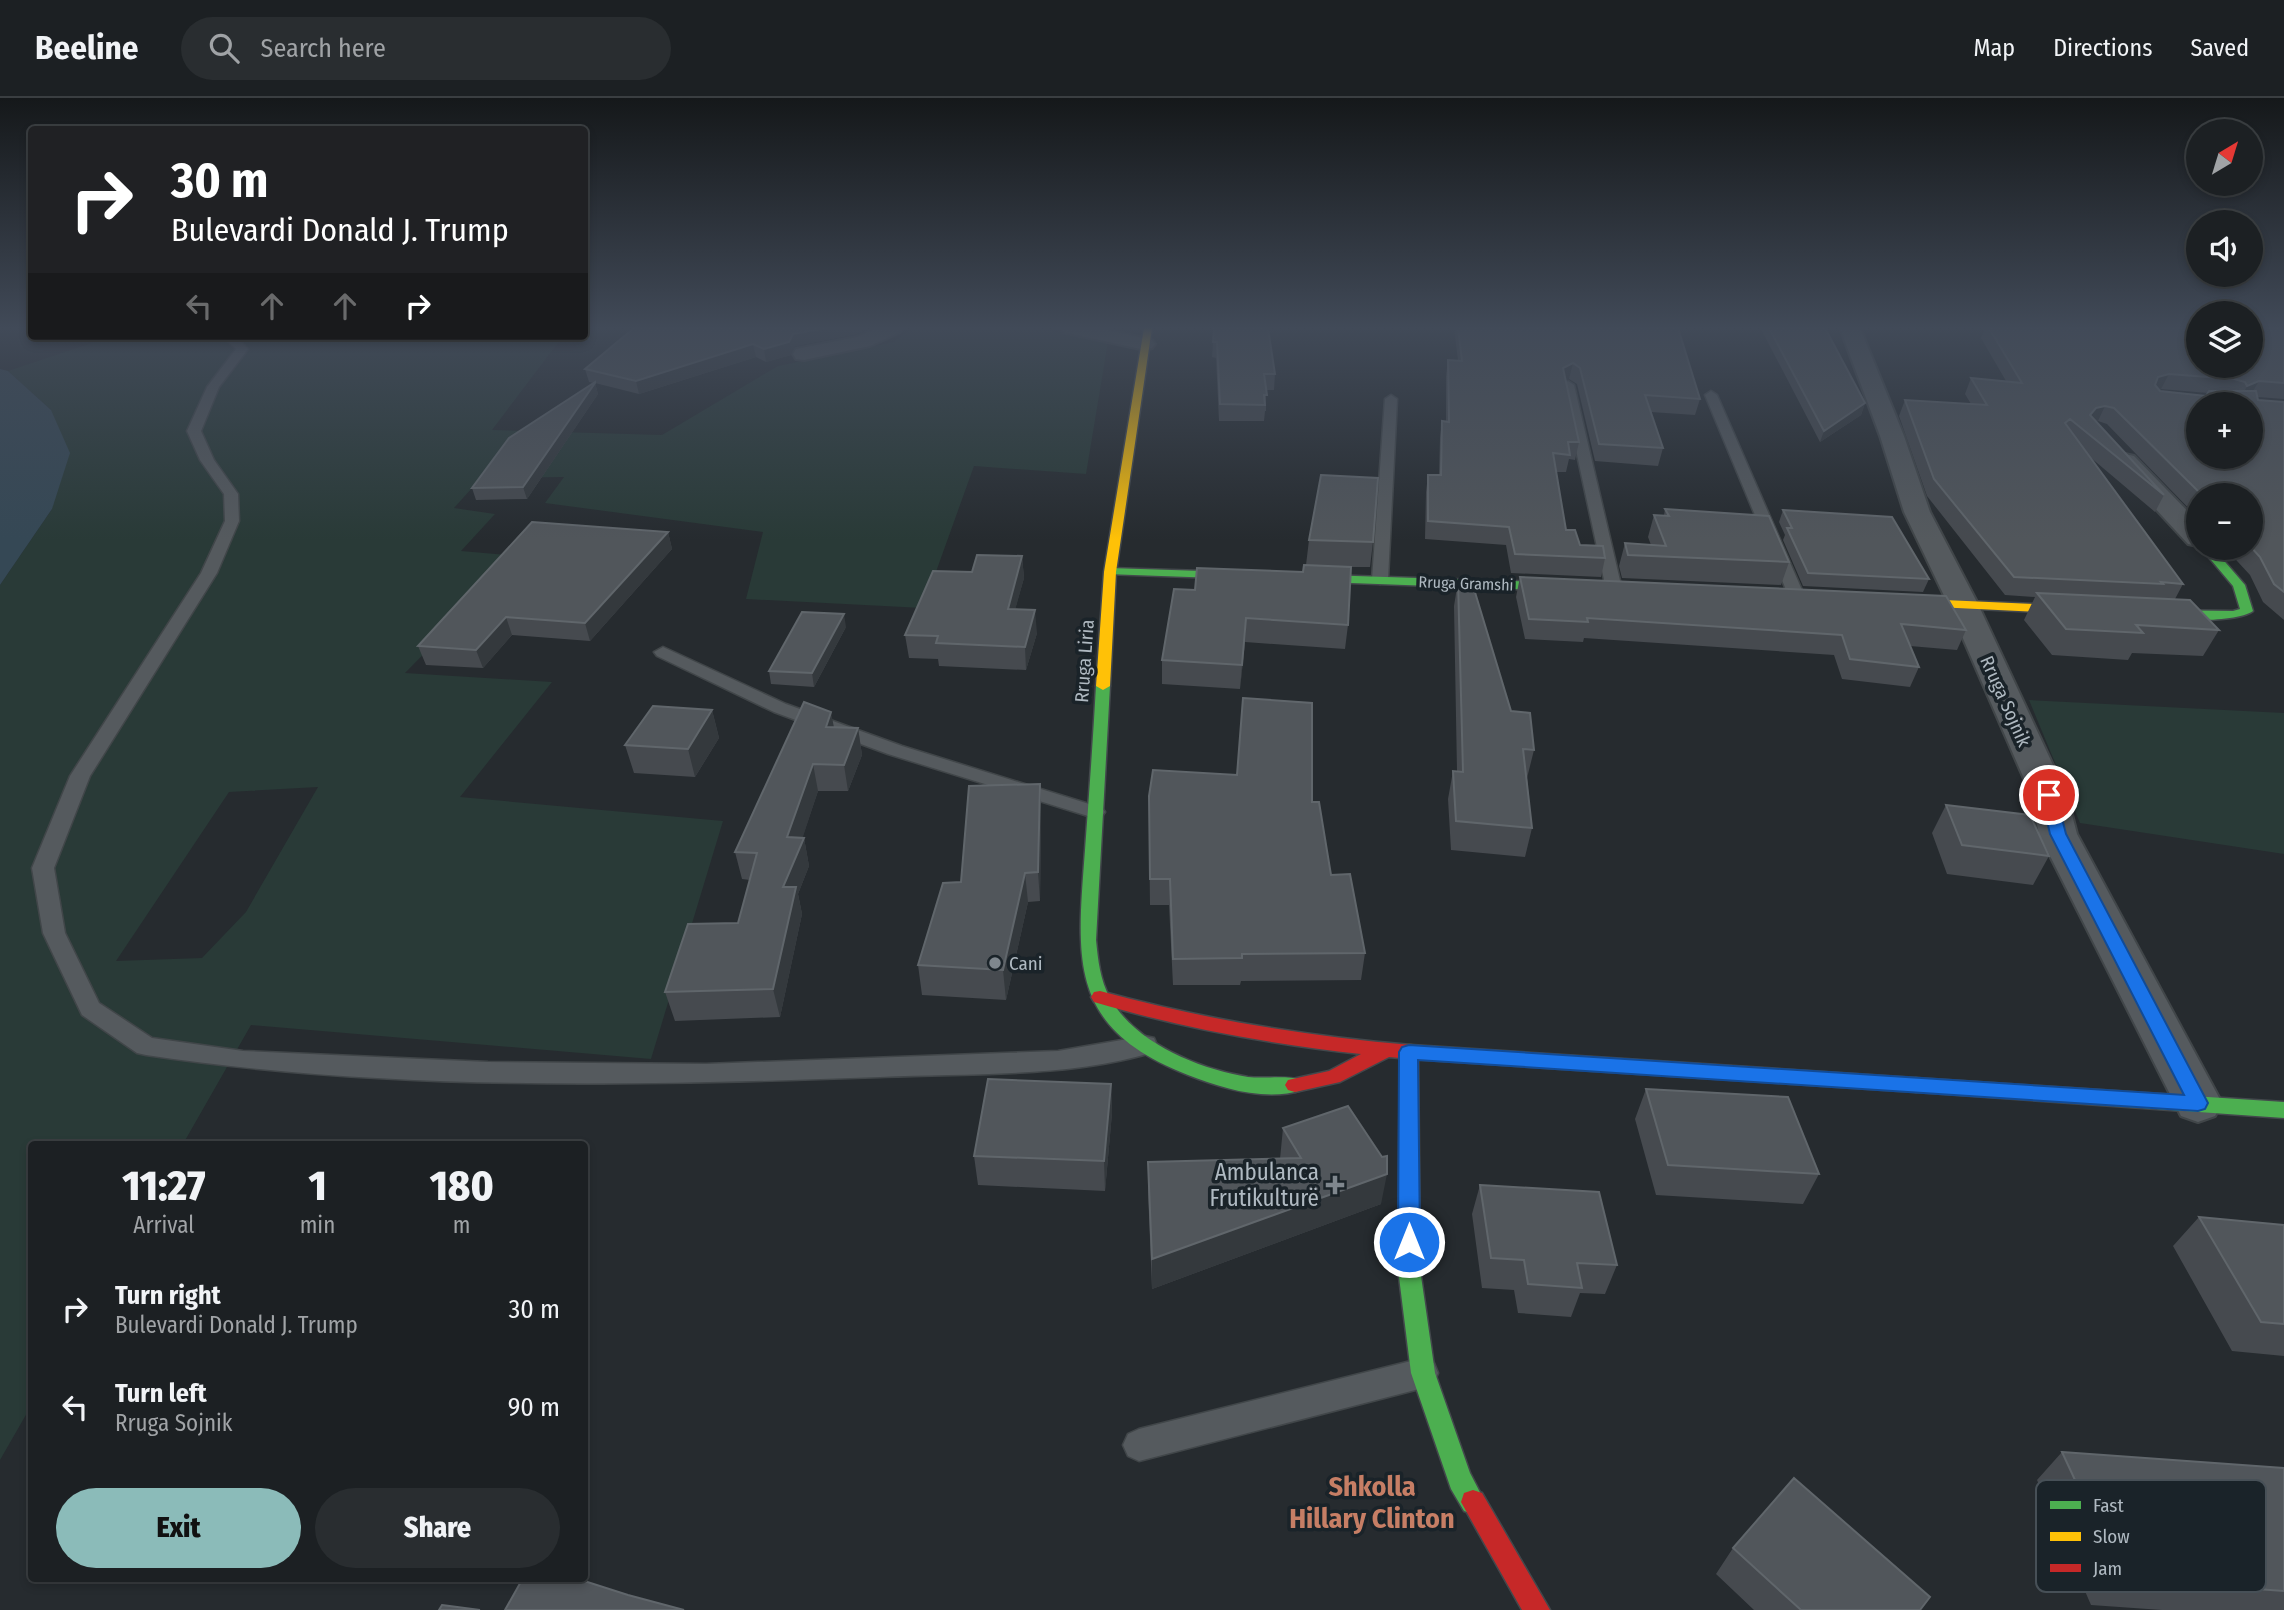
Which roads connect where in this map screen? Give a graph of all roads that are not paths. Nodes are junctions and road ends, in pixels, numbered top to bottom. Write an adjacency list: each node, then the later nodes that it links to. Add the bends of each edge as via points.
1 (205, 399): 21 (lane, via 194,431 231,494 232,521 209,573 80,776 43,868 54,933 90,1009 146,1046 243,1060 488,1072 706,1074 1058,1059)
2 (1137, 399): 10 (main road, Rruga Liria)
3 (1571, 399): 12 (lane)
4 (1713, 399): 13 (lane)
5 (1877, 399): 15 (street, Rruga Sojnik, via 1916,512)
6 (1391, 400): 11 (lane)
7 (2106, 440): 8 (street)
8 (2186, 525)
9 (2217, 560): 17 (main road, via 2242,590 2248,611 2203,616)
10 (1110, 572): 11 (main road, Rruga Gramshi); 19 (main road, Rruga Liria)
11 (1380, 579): 12 (main road, Rruga Gramshi)
12 (1607, 589)
13 (1797, 597)
14 (1880, 601): 15 (main road)
15 (1963, 604): 16 (main road); 24 (street, Rruga Sojnik, via 2049,795 2058,834)
16 (2096, 611)
17 (2136, 613)
18 (663, 652): 19 (lane, via 793,713)
19 (1095, 812): 20 (main road, Rruga Liria, via 1089,945)
20 (1100, 997): 21 (main road); 22 (main road, via 1144,1012 1236,1032)
21 (1145, 1045): 22 (main road, via 1225,1080 1276,1086 1314,1083)
22 (1387, 1050): 23 (main road)
23 (1409, 1052): 24 (main road); 26 (main road, via 1409,1269)
24 (2198, 1103): 25 (main road)
25 (2284, 1110)
26 (1423, 1373): 27 (lane); 28 (main road, via 1460,1480)
27 (1139, 1445)
28 (1537, 1610)

